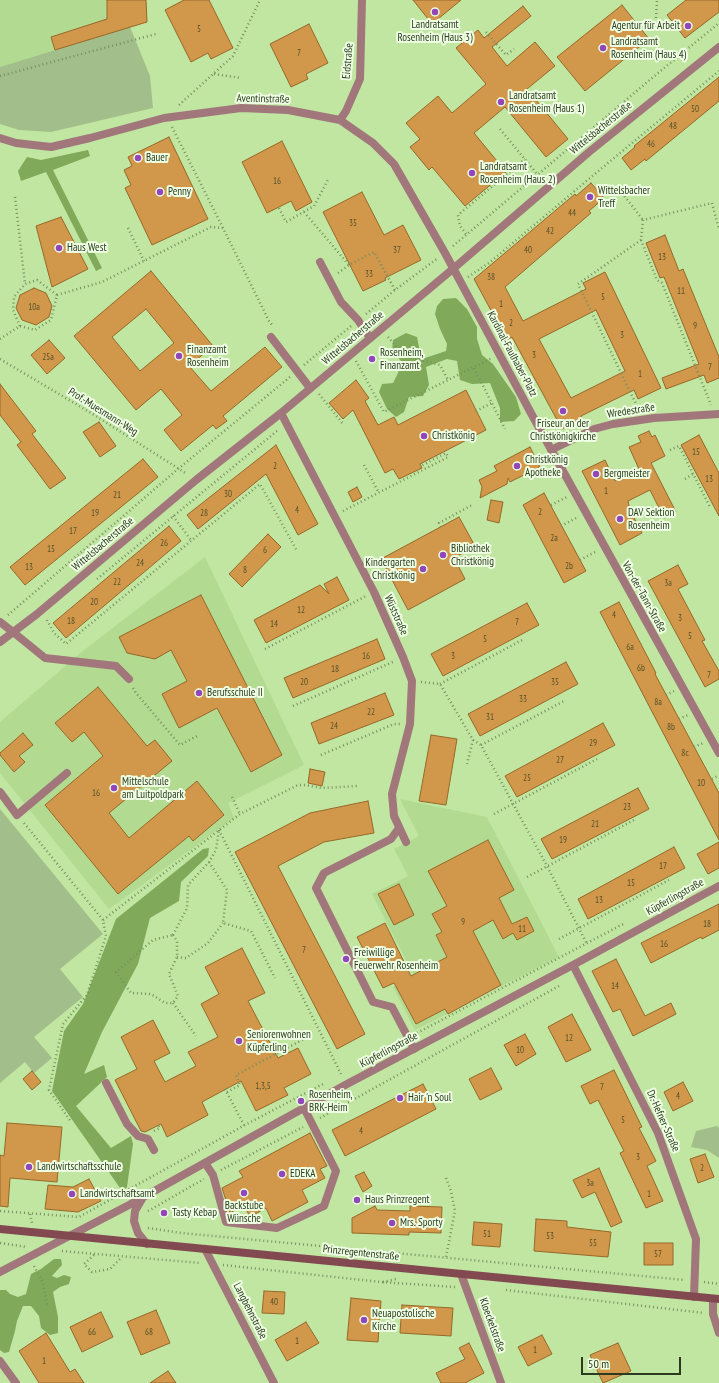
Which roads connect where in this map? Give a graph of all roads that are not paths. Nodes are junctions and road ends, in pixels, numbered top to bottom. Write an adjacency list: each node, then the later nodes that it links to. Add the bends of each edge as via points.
1 (362, 0): 3 (street, Eidstraße, via 360,79)
2 (719, 47): 6 (street, Wittelsbacherstraße, via 589,152)
3 (340, 120): 4 (street, Aventinstraße, via 288,110 241,108 164,118 51,147 16,144); 6 (street, Aventinstraße, via 373,143 394,164)
4 (0, 138)
5 (320, 262): 8 (street, via 341,302)
6 (454, 268): 8 (street, Wittelsbacherstraße); 12 (street, Kardinal-Faulhaber-Platz)
7 (272, 337): 9 (street, via 297,372)
8 (370, 338): 9 (street, Wittelsbacherstraße)
9 (312, 387): 10 (street, Wittelsbacherstraße)
10 (281, 413): 14 (street, Wittelsbacherstraße); 20 (street, Wüststraße, via 374,592 412,681 410,724 392,794 394,816)
11 (717, 415): 12 (street, Wredestraße, via 613,424 594,429)
12 (551, 450): 17 (street, Von-der-Tann-Straße)
13 (3, 620): 14 (street)
14 (13, 632): 15 (street, Wittelsbacherstraße); 16 (street, via 45,658 116,666)
15 (0, 642)
16 (129, 679)
17 (719, 753)
18 (67, 773): 19 (street, via 17,815)
19 (0, 792)
20 (399, 828): 21 (street, Wüststraße); 24 (street, via 391,839 324,873 316,888 373,1002 392,1007)
21 (406, 842)
22 (719, 886): 23 (street, Küpferlingstraße)
23 (573, 965): 24 (street, Küpferlingstraße); 36 (street, Dr.-Hefner-Straße, via 658,1133 696,1239)
24 (414, 1049): 26 (street, Küpferlingstraße)
25 (106, 1083): 27 (street, via 127,1124 138,1136 148,1140)
26 (304, 1108): 28 (street, Küpferlingstraße); 28 (street, via 336,1171 324,1206 277,1228 226,1222 213,1175)
27 (154, 1150)
28 (205, 1162): 29 (street, Küpferlingstraße)
29 (144, 1196): 31 (street, Küpferlingstraße); 32 (street, via 134,1216 135,1227)
30 (0, 1229): 31 (main road, Prinzregentenstraße)
31 (71, 1236): 32 (main road, Prinzregentenstraße); 34 (street, Küpferlingstraße)
32 (147, 1244): 33 (main road, Prinzregentenstraße)
33 (205, 1249): 35 (main road, Prinzregentenstraße); 41 (street, Langbehnstraße)
34 (0, 1272)
35 (462, 1274): 36 (main road, Prinzregentenstraße); 42 (street, Kloeckelstraße)
36 (694, 1297): 37 (main road, Prinzregentenstraße)
37 (716, 1299): 38 (street, via 713,1314)
38 (719, 1333)
39 (0, 1361): 40 (street)
40 (16, 1383)
41 (274, 1383)
42 (501, 1383)

